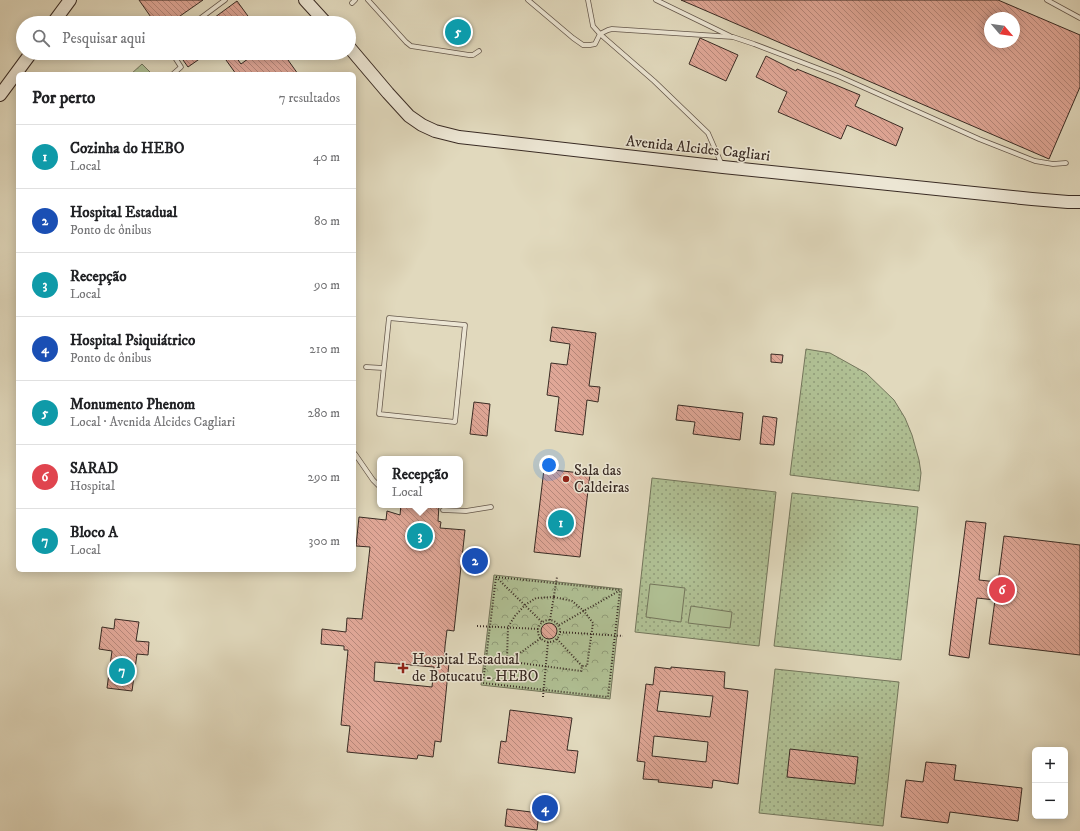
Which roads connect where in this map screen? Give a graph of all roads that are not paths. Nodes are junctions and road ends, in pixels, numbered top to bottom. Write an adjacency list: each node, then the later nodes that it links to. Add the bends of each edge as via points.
1 (70, 0): 9 (main road)
2 (225, 0): 10 (lane)
3 (305, 0): 11 (main road)
4 (368, 0): 15 (lane, via 411,46 469,56)
5 (528, 0): 13 (lane, via 583,45 595,44)
6 (588, 0): 13 (lane, via 593,26)
7 (656, 0): 14 (lane)
8 (1046, 0): 12 (lane)
9 (58, 16)
10 (203, 16)
11 (320, 16)
12 (1080, 18)
13 (600, 34): 14 (lane, via 612,29); 24 (lane, via 654,80 708,133)
14 (733, 38): 23 (lane, via 838,76 1035,161)
15 (479, 51)
16 (356, 55): 24 (main road, Avenida Alcides Cagliari, via 409,116 435,131 459,137)
17 (26, 60): 19 (main road)
18 (176, 60): 20 (lane, via 181,67)
19 (17, 72)
20 (175, 72)
21 (16, 73): 22 (main road)
22 (0, 95)
23 (1066, 163)
24 (723, 167): 25 (main road, Avenida Alcides Cagliari)
25 (1080, 202)
26 (366, 367): 27 (lane)
27 (384, 368): 27 (lane, via 379,414 455,422 465,325 389,318)
28 (356, 455): 29 (lane)
29 (377, 484)
30 (491, 507): 31 (lane, via 466,511)
31 (443, 510)

